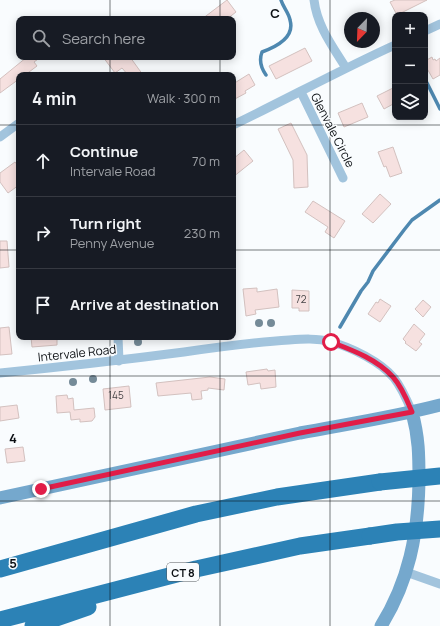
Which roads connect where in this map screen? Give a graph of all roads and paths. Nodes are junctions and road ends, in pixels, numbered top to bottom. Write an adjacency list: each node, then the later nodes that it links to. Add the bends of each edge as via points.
1 (314, 0): 5 (street, via 315,12 326,36)
2 (440, 24): 3 (street)
3 (428, 30)
4 (392, 46): 5 (street)
5 (346, 68): 6 (street)
6 (301, 92): 7 (street); 10 (street, Glenvale Circle)
7 (236, 124)
8 (16, 125): 9 (street)
9 (0, 137)
10 (343, 178)
11 (118, 340): 12 (street)
12 (119, 361): 13 (street, Intervale Road); 15 (street, Intervale Road, via 268,341 312,339 331,342 360,354 384,369 405,394)
13 (0, 373)
14 (440, 405): 15 (main road)
15 (412, 412): 17 (main road, via 300,433); 21 (main road, via 419,448 418,507 417,527)
16 (440, 476): 19 (highway, bridge, via 277,497 196,514)
17 (0, 498)
18 (440, 529): 20 (highway, CT 8, bridge, via 397,532 300,546)
19 (0, 569)
20 (196, 569): 23 (highway, CT 8); 24 (highway)
21 (406, 572): 22 (street); 25 (main road)
22 (440, 584)
23 (0, 620)
24 (33, 626)
25 (381, 626)

